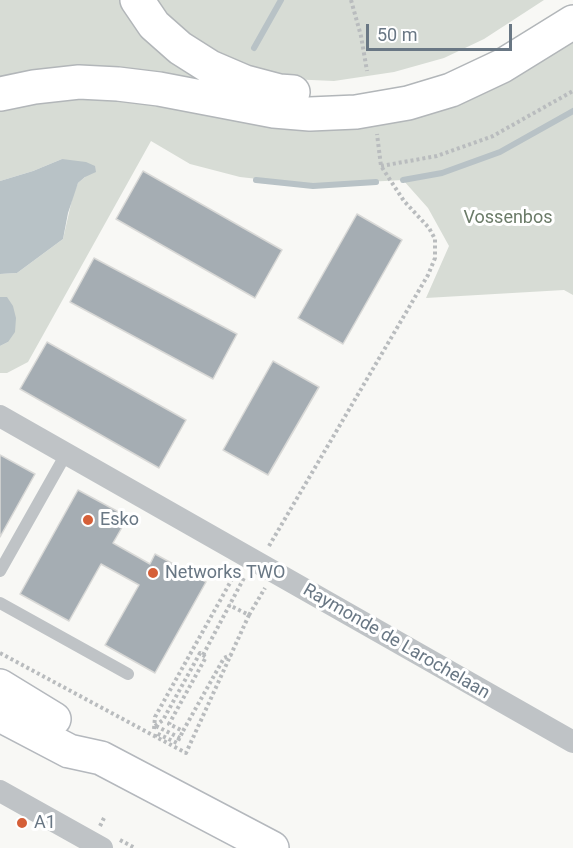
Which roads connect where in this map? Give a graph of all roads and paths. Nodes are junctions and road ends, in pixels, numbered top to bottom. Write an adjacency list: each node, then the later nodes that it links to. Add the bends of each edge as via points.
1 (137, 0): 3 (main road, via 154,25 210,67 244,82 314,94 402,86 443,73 488,53)
2 (351, 0): 5 (path)
3 (565, 0)
4 (573, 22): 7 (main road, via 502,66 451,90 356,112 274,111 159,89 79,82)
5 (367, 71)
6 (573, 91): 9 (path, via 493,136 437,156)
7 (0, 94)
8 (375, 124): 9 (path)
9 (381, 166): 12 (path, via 404,201 429,228 435,239 435,258)
10 (0, 416): 11 (street, Raymonde de Larochelaan)
11 (66, 454): 12 (street, Raymonde de Larochelaan); 13 (lane)
12 (258, 563): 15 (path); 16 (path); 23 (path, via 155,717); 27 (street, Raymonde de Larochelaan)
13 (0, 571)
14 (0, 603): 20 (lane)
15 (229, 605): 16 (path); 18 (path)
16 (249, 615): 19 (path)
17 (0, 652): 25 (path)
18 (203, 655): 23 (path, via 200,653 163,720); 24 (path, via 206,657 169,724)
19 (231, 655): 24 (path, via 224,658); 25 (path, via 186,753)
20 (128, 674)
21 (0, 686): 28 (main road, via 77,732)
22 (0, 715): 28 (main road, via 69,751)
23 (154, 727): 26 (path)
24 (183, 731): 26 (path)
25 (155, 736): 26 (path, via 156,733 177,743)
26 (180, 738)
27 (573, 742)
28 (101, 758): 31 (main road)
29 (0, 791): 30 (street)
30 (102, 848)
31 (272, 848)

